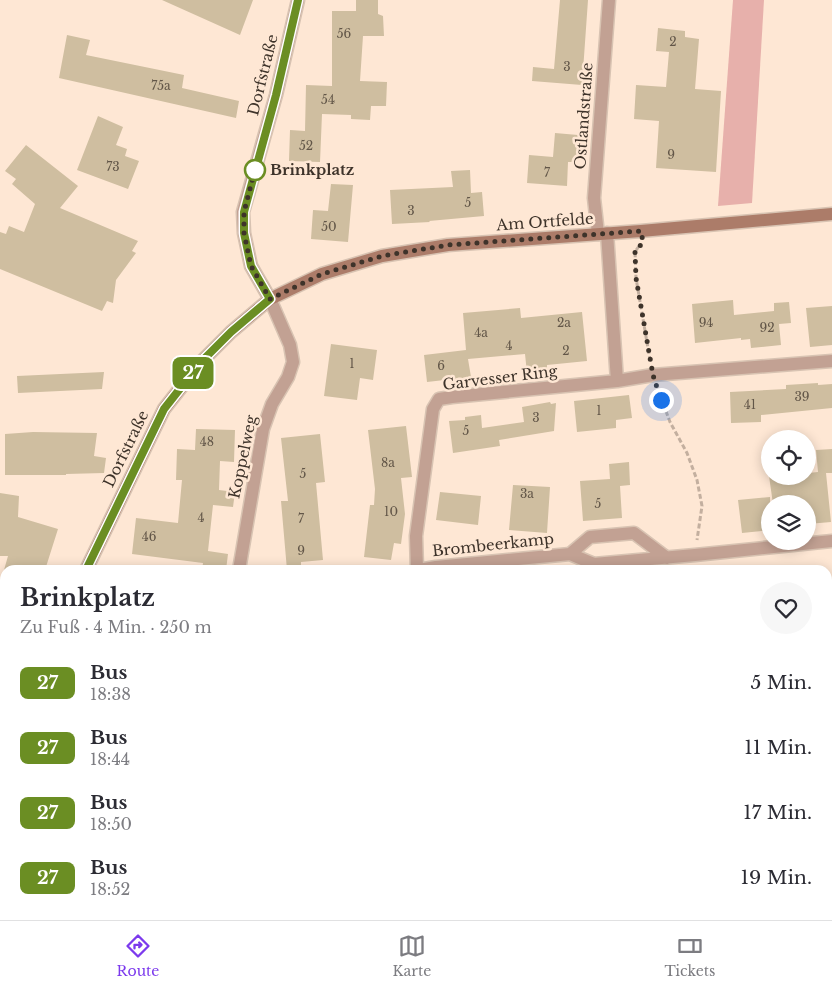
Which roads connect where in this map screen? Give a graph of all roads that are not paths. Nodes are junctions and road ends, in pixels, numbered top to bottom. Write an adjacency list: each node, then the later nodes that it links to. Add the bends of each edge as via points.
1 (298, 0): 5 (street, Dorfstraße, via 244,212 244,233 251,266)
2 (609, 0): 4 (street, Ostlandstraße, via 594,198)
3 (832, 215): 4 (street, Am Ortfelde)
4 (602, 234): 5 (street, Am Ortfelde, via 448,245 382,256 322,274); 7 (street)
5 (270, 299): 11 (street, Dorfstraße, via 201,362 164,409); 12 (street, Koppelweg, via 290,345 292,362 263,429)
6 (832, 361): 7 (street, Garvesser Ring, via 653,375)
7 (617, 381): 13 (street, Garvesser Ring, via 439,399 433,409 422,487 416,536)
8 (832, 541): 10 (street, Brombeerkamp)
9 (570, 554): 10 (street, Brombeerkamp, via 594,564); 10 (street, Brombeerkamp, via 590,537 634,533); 14 (street, Brombeerkamp)
10 (668, 558)
11 (88, 565)
12 (240, 565)
13 (418, 565)
14 (457, 565)

